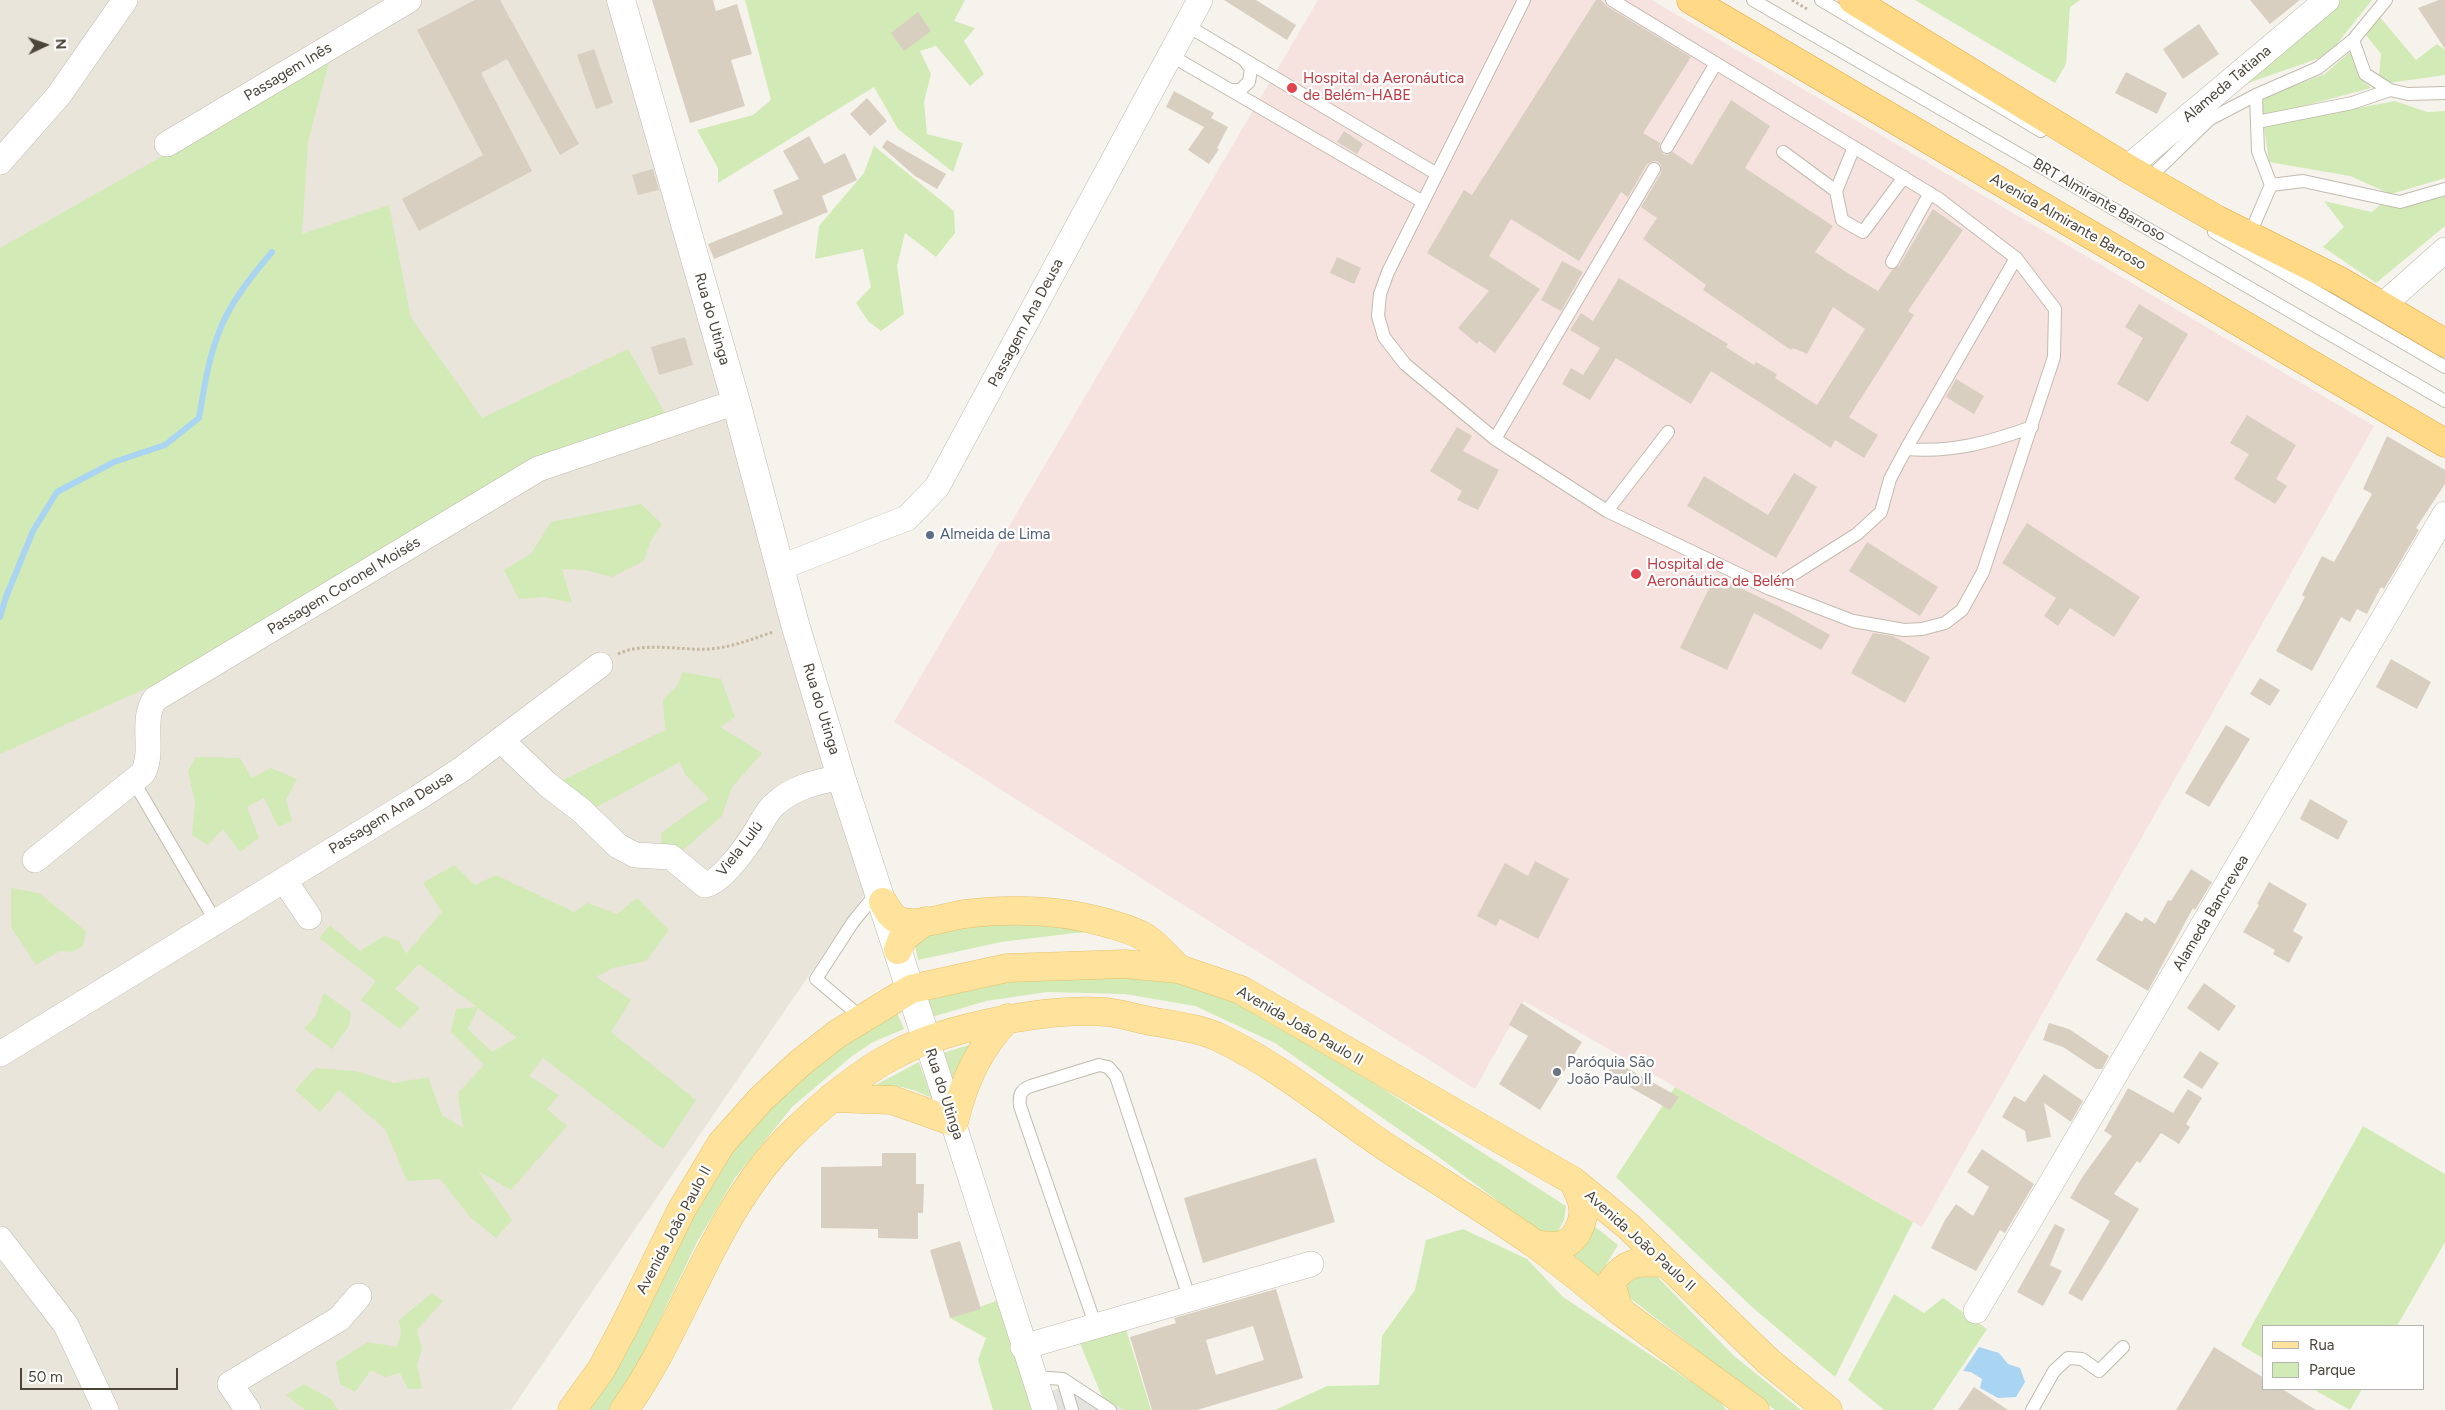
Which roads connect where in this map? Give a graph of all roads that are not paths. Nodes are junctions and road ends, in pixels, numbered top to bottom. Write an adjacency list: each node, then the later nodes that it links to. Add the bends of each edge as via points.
1 (125, 0): 27 (street, via 59,95)
2 (409, 0): 23 (street, Passagem Inês)
3 (620, 0): 45 (street, Rua do Utinga)
4 (1200, 0): 13 (street, Passagem Ana Deusa)
5 (1524, 0): 29 (lane)
6 (1612, 0): 17 (lane)
7 (1692, 0): 49 (highway, Avenida Almirante Barroso)
8 (1753, 0): 44 (lane, BRT Almirante Barroso)
9 (1822, 0): 43 (lane, BRT Almirante Barroso)
10 (1853, 0): 30 (highway)
11 (2327, 0): 30 (street, Alameda Tatiana)
12 (2386, 0): 14 (lane)
13 (1186, 25): 15 (street, Passagem Ana Deusa); 16 (lane)
14 (2353, 40): 19 (lane, via 2365,74); 21 (lane, via 2318,68)
15 (1170, 55): 18 (lane); 53 (street, Passagem Ana Deusa, via 937,487 907,518)
16 (1246, 61): 18 (lane, via 1251,68 1249,82 1240,90); 29 (lane)
17 (1716, 64): 24 (lane); 25 (lane)
18 (1232, 90): 36 (lane)
19 (2390, 90): 20 (lane, via 2408,94); 22 (lane, via 2352,103)
20 (2445, 93)
21 (2256, 95): 22 (lane); 30 (lane, via 2210,119)
22 (2257, 122): 32 (lane, via 2258,150)
23 (167, 144)
24 (1854, 147): 31 (lane); 34 (lane)
25 (1667, 148)
26 (1783, 152): 34 (lane)
27 (0, 162)
28 (1654, 169): 48 (lane)
29 (1437, 174): 36 (lane)
30 (2137, 174): 37 (highway)
31 (1904, 177): 34 (lane, via 1863,232 1842,220); 35 (lane)
32 (2271, 185): 33 (lane, via 2303,181 2400,202); 37 (lane)
33 (2445, 189)
34 (1836, 191)
35 (1930, 193): 39 (lane); 40 (lane)
36 (1423, 202): 48 (lane, via 1380,294 1378,316 1384,337 1405,364)
37 (2250, 236): 41 (highway)
38 (2445, 250): 41 (street)
39 (2016, 258): 46 (lane, via 2054,309 2054,357); 50 (lane)
40 (1892, 262)
41 (2382, 306): 42 (highway)
42 (2445, 343)
43 (2445, 366)
44 (2445, 400)
45 (736, 402): 53 (street, Rua do Utinga); 58 (street, Passagem Coronel Moisés, via 538,469 155,699 148,716 148,763)
46 (2032, 427): 50 (lane, via 1991,442 1927,451); 54 (lane, via 1983,572 1962,610 1946,623 1904,630 1853,621)
47 (1668, 432): 51 (lane)
48 (1495, 439): 51 (lane)
49 (2445, 443)
50 (1906, 449): 54 (lane, via 1890,479 1881,512 1857,534)
51 (1606, 511): 54 (lane)
52 (2445, 514): 81 (street, Alameda Bancrevea)
53 (779, 568): 57 (street, Rua do Utinga)
54 (1770, 589)
55 (600, 664): 56 (street, Passagem Ana Deusa)
56 (501, 740): 57 (street, Viela Lulú, via 618,846 635,855 671,857 705,885 716,880 734,861 772,806 784,796 799,788); 60 (street, Passagem Ana Deusa, via 416,800)
57 (841, 777): 61 (street, Rua do Utinga)
58 (134, 782): 59 (street, Passagem Coronel Moisés); 64 (lane)
59 (35, 860)
60 (284, 880): 62 (street); 64 (street, Passagem Ana Deusa)
61 (881, 896): 63 (main road, via 893,918 901,922); 65 (street, Rua do Utinga); 68 (lane, via 853,922 816,978)
62 (310, 917)
63 (925, 921): 65 (main road, via 902,939); 66 (main road, via 1008,911 1050,910 1084,916 1126,928 1146,938)
64 (216, 922): 71 (street, Passagem Ana Deusa)
65 (898, 950): 67 (street, Rua do Utinga)
66 (1179, 969): 67 (main road, Avenida João Paulo II, via 1125,964 1007,968); 74 (main road, Avenida João Paulo II, via 1258,999)
67 (911, 989): 68 (main road, Avenida João Paulo II); 70 (street, Rua do Utinga)
68 (862, 1018): 90 (main road, Avenida João Paulo II, via 800,1063 721,1144 682,1209 601,1370)
69 (1008, 1018): 70 (main road); 73 (main road, via 987,1042 966,1080); 76 (main road, via 1106,1012 1217,1036)
70 (927, 1041): 72 (main road, via 880,1063); 73 (street, Rua do Utinga)
71 (0, 1054)
72 (831, 1098): 73 (main road, via 892,1100); 91 (main road, via 786,1140 735,1206 646,1379)
73 (954, 1122): 84 (street, Rua do Utinga)
74 (1573, 1181): 76 (main road, via 1582,1203 1583,1219 1577,1234 1569,1243 1551,1247); 77 (main road, Avenida João Paulo II, via 1628,1226)
75 (0, 1239): 88 (street, via 66,1325)
76 (1535, 1244): 82 (main road)
77 (1666, 1263): 82 (main road, via 1637,1262 1620,1270 1611,1282); 96 (main road, Avenida João Paulo II, via 1768,1361)
78 (1311, 1264): 80 (street)
79 (359, 1296): 89 (street, via 338,1319 230,1384)
80 (1190, 1300): 83 (street); 83 (lane, via 1116,1076 1108,1067 1099,1066 1026,1088 1019,1097)
81 (1976, 1311)
82 (1622, 1312): 95 (main road)
83 (1096, 1327): 84 (street)
84 (1023, 1347): 86 (street, Rua do Utinga)
85 (2123, 1347): 97 (lane, via 2099,1371 2082,1359 2068,1358 2054,1371)
86 (1034, 1377): 87 (lane); 92 (street, Rua do Utinga)
87 (1064, 1379): 93 (lane); 94 (lane)
88 (106, 1410)
89 (248, 1410)
90 (572, 1410)
91 (624, 1410)
92 (1045, 1410)
93 (1072, 1410)
94 (1110, 1410)
95 (1754, 1410)
96 (1828, 1410)
97 (2032, 1410)

